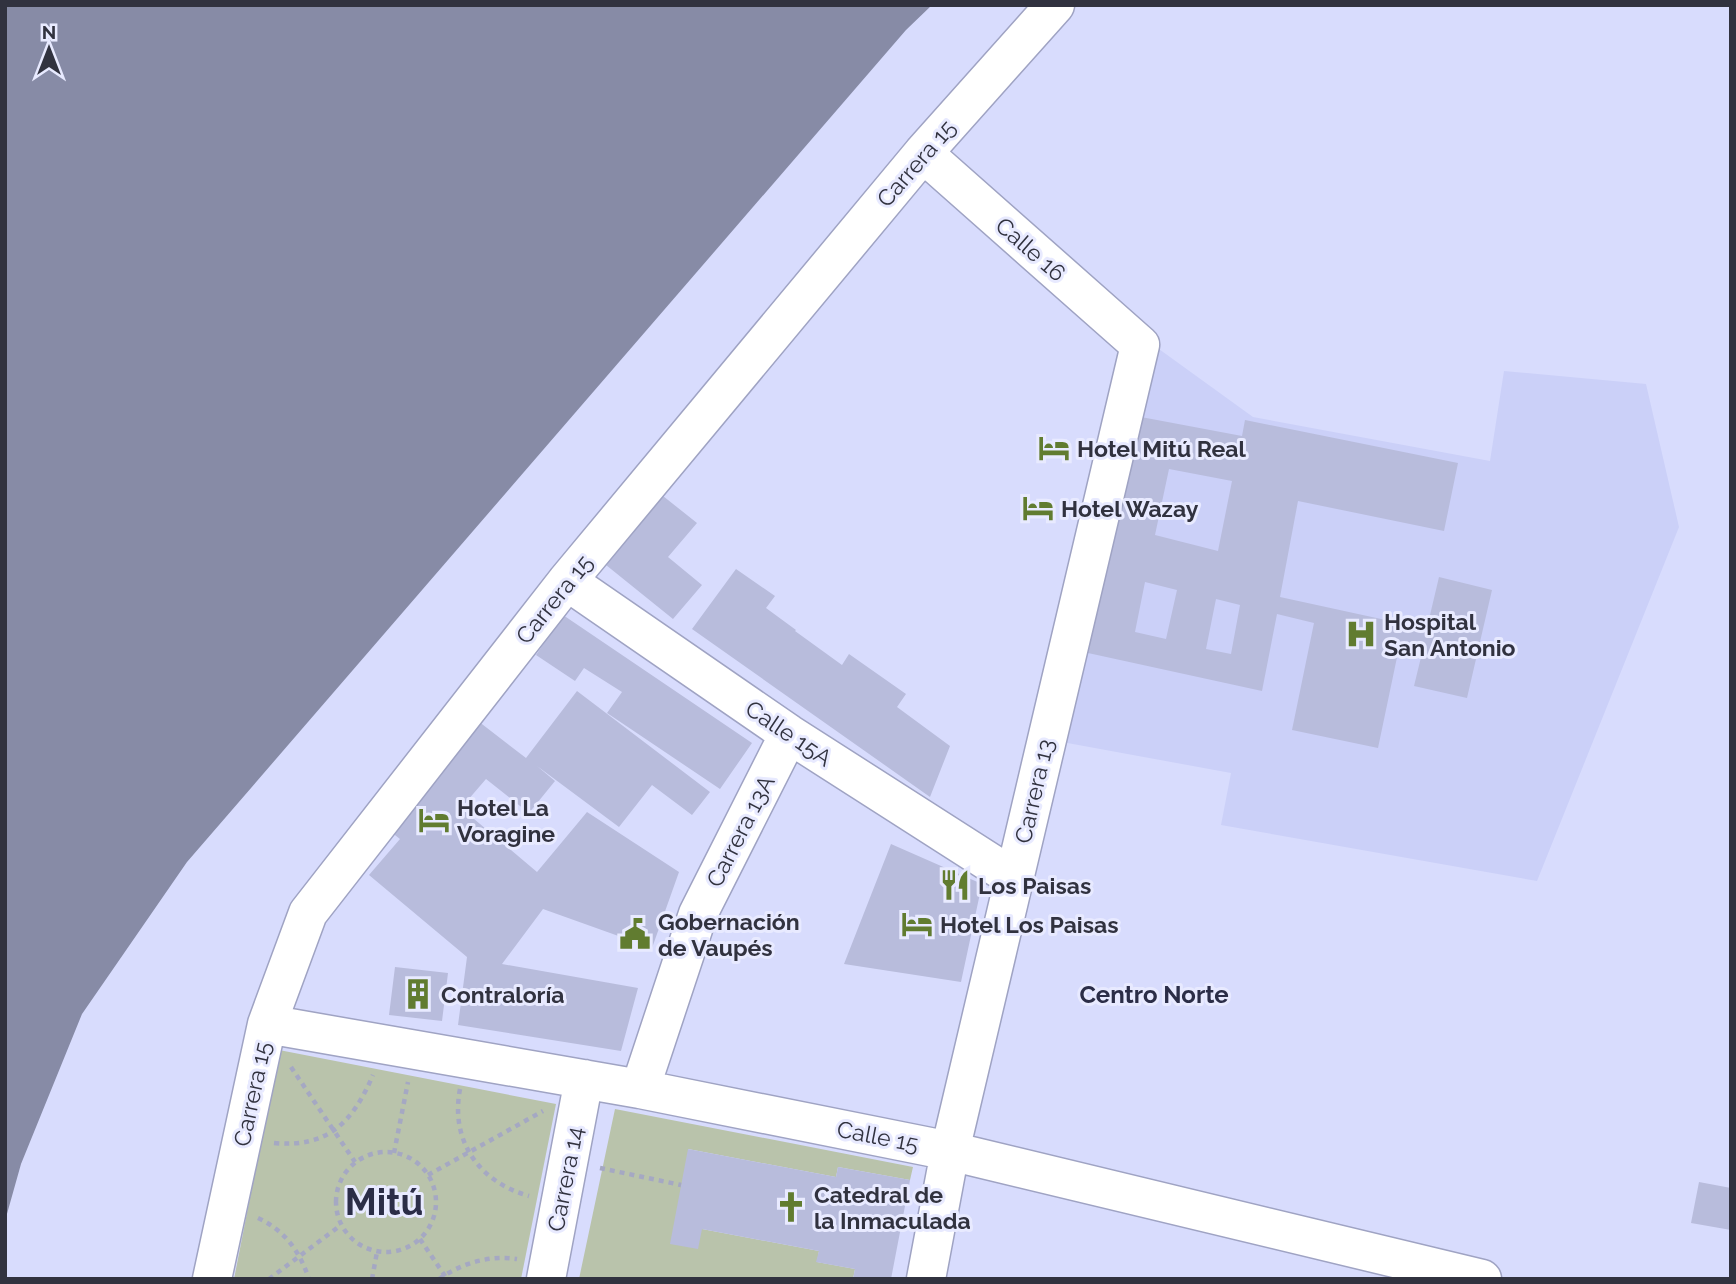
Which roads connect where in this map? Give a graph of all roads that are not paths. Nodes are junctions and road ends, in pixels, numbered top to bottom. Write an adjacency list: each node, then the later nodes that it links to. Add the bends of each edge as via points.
1 (1055, 5): 2 (street, Carrera 15)
2 (923, 153): 3 (street, Calle 16); 4 (street, Carrera 15)
3 (1140, 345): 6 (street, Carrera 13)
4 (567, 581): 5 (street, Calle 15A); 7 (street, Carrera 15, via 308,913)
5 (789, 734): 6 (street, Calle 15A); 9 (street, Carrera 13A, via 698,914)
6 (1014, 878): 10 (street, Carrera 13)
7 (267, 1024): 8 (street, Calle 15); 12 (street, Carrera 15)
8 (584, 1079): 9 (street, Calle 15); 11 (street, Carrera 14, via 569,1161)
9 (640, 1089): 10 (street, Calle 15)
10 (950, 1151): 13 (street, Carrera 13); 14 (street, Calle 15)
11 (535, 1270)
12 (212, 1279)
13 (926, 1279)
14 (1482, 1279)

